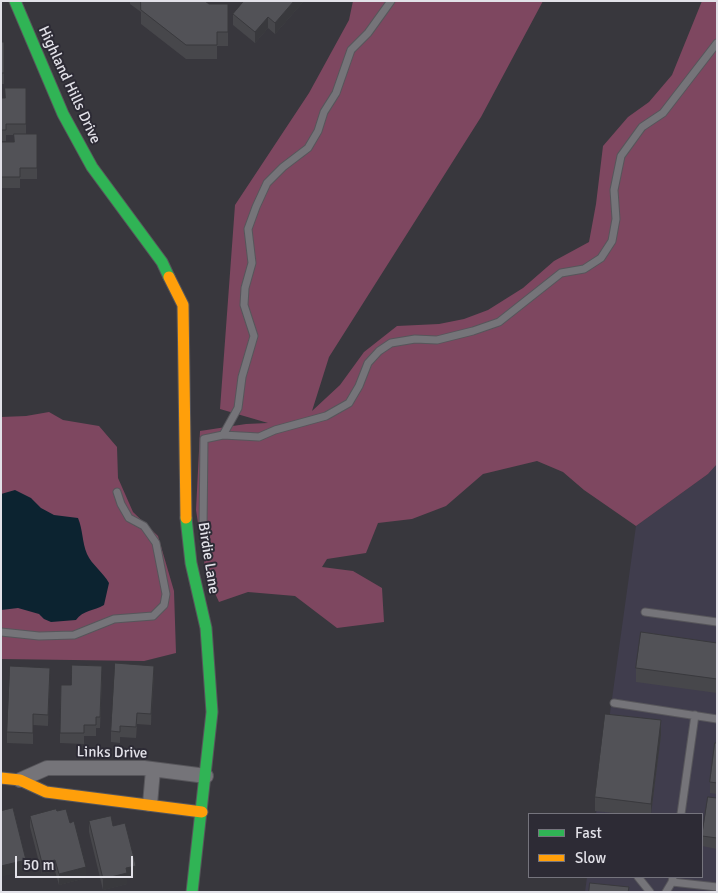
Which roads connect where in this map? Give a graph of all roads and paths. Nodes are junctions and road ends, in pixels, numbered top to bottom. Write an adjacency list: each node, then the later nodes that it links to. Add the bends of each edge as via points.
1 (15, 1): 4 (street, Highland Hills Drive, via 63,114 92,167)
2 (391, 1): 5 (lane, via 351,50 336,93 308,148 267,183 256,207 248,229 252,263 244,306 254,336 242,377 238,408)
3 (717, 43): 5 (lane, via 663,113 642,127 622,156 614,190 616,219 612,241 601,258 584,268 561,273 499,322 437,340 391,343 368,363 349,403 326,416 259,437)
4 (144, 238): 15 (street, Birdie Lane, via 162,262 183,305 185,511 191,563 206,628 212,712)
5 (223, 435): 7 (lane, via 204,439)
6 (117, 492): 10 (lane, via 129,518 144,526 156,543 166,594 164,605 153,616 114,619 74,635)
7 (203, 529)
8 (645, 612): 9 (lane)
9 (717, 622)
10 (1, 632)
11 (614, 703): 12 (lane)
12 (695, 715): 13 (lane); 20 (lane)
13 (717, 718)
14 (153, 770): 15 (street, Links Drive); 17 (street, Links Drive, via 47,768); 18 (street)
15 (206, 776): 19 (street, Birdie Lane)
16 (1, 778): 17 (street, Links Drive)
17 (20, 780): 18 (street, Links Drive, via 46,792)
18 (150, 804): 19 (street, Links Drive)
19 (202, 812): 24 (street, Birdie Lane)
20 (681, 813)
21 (639, 878): 25 (lane)
22 (673, 879): 23 (lane); 26 (lane)
23 (717, 887)
24 (192, 892)
25 (650, 892)
26 (666, 892)

